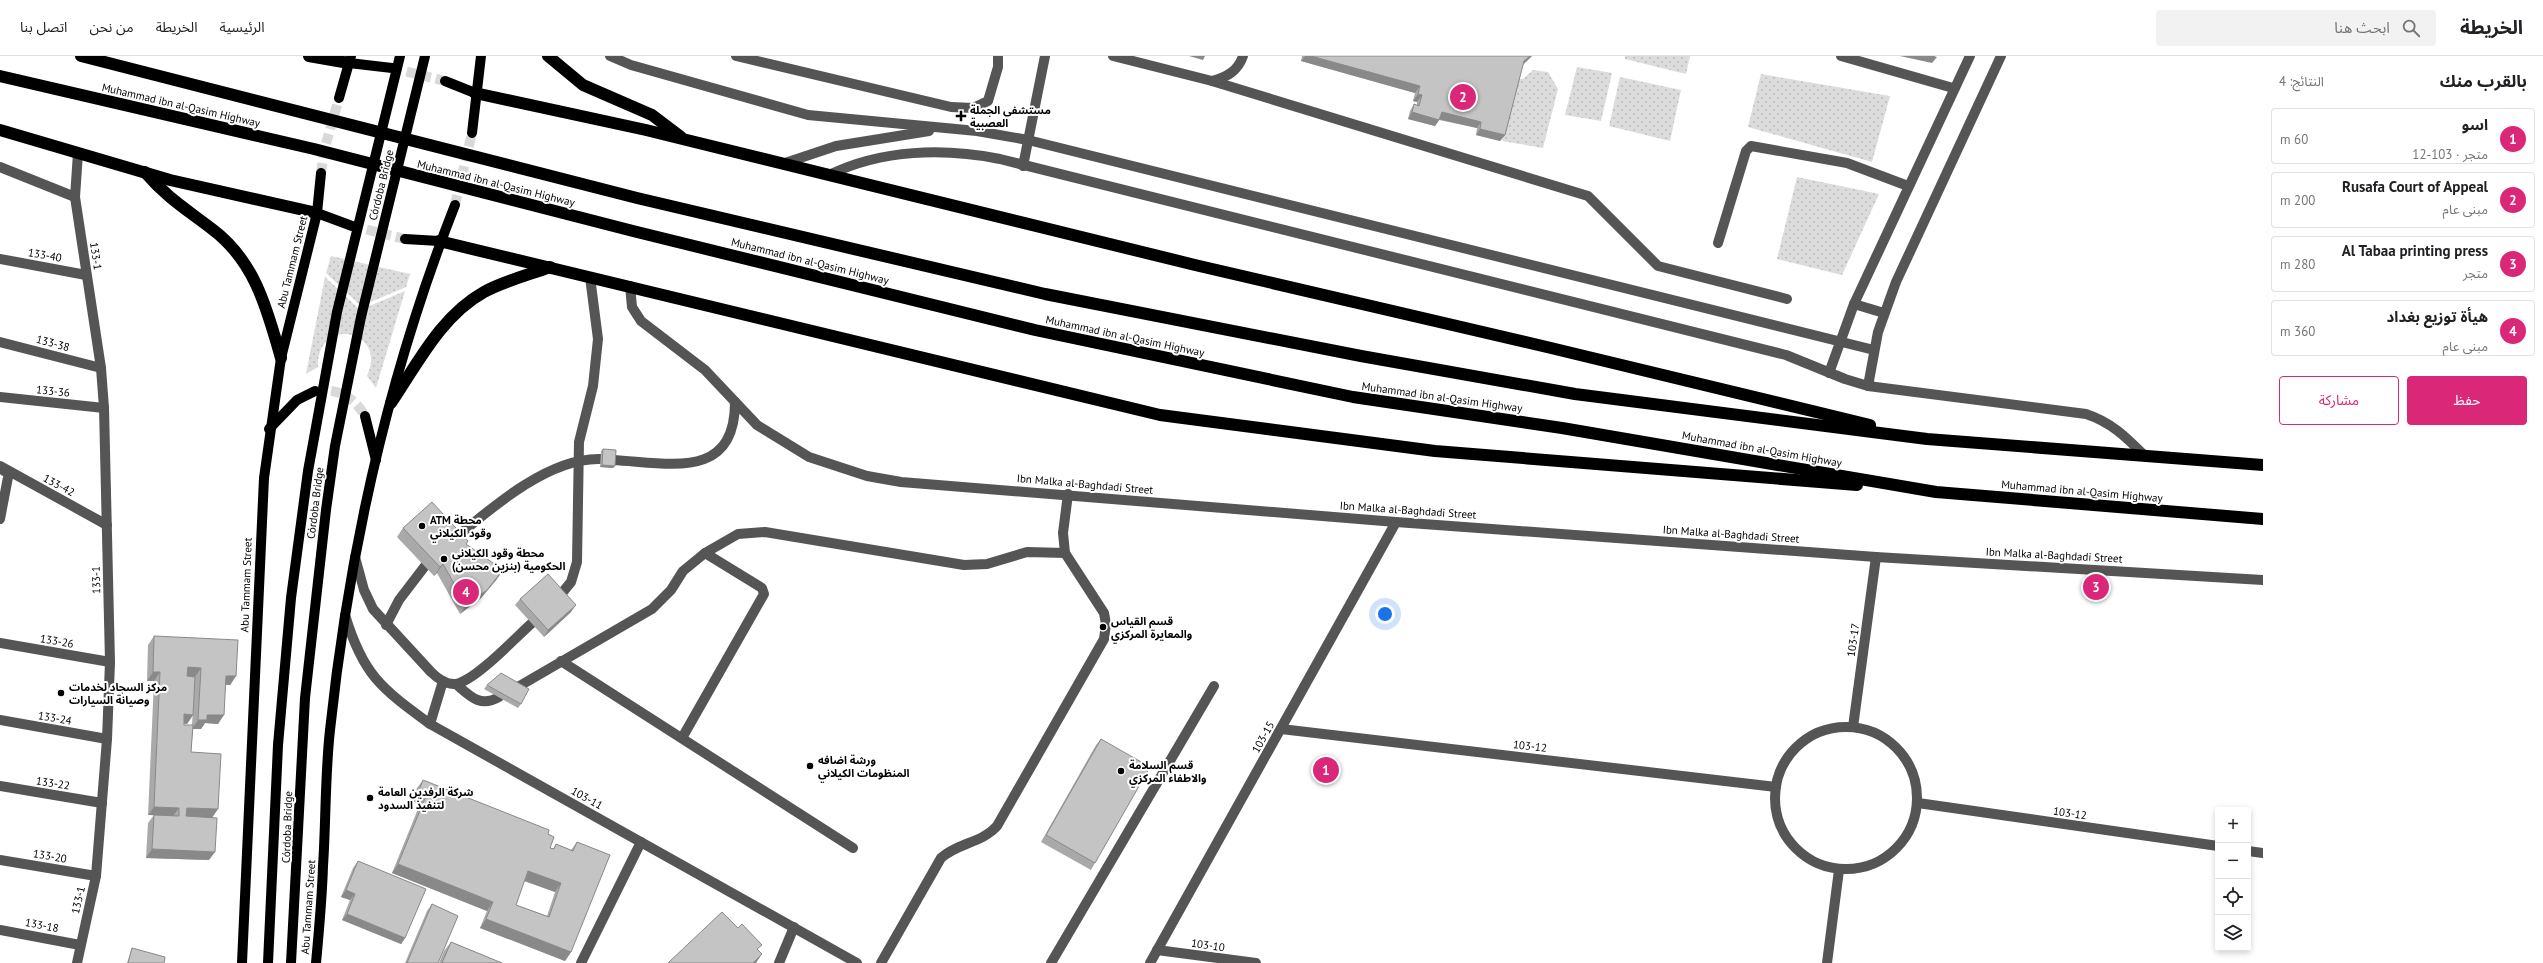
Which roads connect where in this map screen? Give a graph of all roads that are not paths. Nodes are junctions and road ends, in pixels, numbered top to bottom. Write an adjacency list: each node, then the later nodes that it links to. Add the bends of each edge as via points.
1 (81, 56): 66 (highway, Muhammad ibn al-Qasim Highway, via 637,198 1038,292 1361,356 1575,394)
2 (309, 56): 16 (highway)
3 (400, 56): 124 (main road, Córdoba Bridge, via 337,312 316,417 303,505 278,745)
4 (425, 56): 125 (main road, Córdoba Bridge, via 361,317 335,446 305,698)
5 (481, 56): 22 (main road)
6 (548, 56): 27 (highway, via 583,85 652,115)
7 (610, 56): 24 (street, via 631,65 808,115)
8 (736, 56): 9 (street, via 951,107 973,108 988,101 998,67)
9 (998, 56)
10 (1045, 56): 28 (street)
11 (1113, 56): 20 (street)
12 (1243, 56): 20 (street, via 1240,65 1226,77)
13 (1840, 56): 21 (street)
14 (1970, 56): 21 (street)
15 (2001, 56): 51 (street, via 1899,275)
16 (350, 60): 17 (main road); 23 (main road)
17 (392, 68)
18 (0, 76): 75 (highway, Muhammad ibn al-Qasim Highway, via 314,149 1034,330 1353,397 1562,428)
19 (445, 81): 22 (main road)
20 (1212, 81): 49 (street, via 1588,196 1658,266)
21 (1953, 88): 36 (street)
22 (475, 93): 26 (main road); 27 (highway)
23 (339, 98)
24 (949, 128): 28 (street); 30 (street, via 836,146)
25 (0, 130): 29 (highway)
26 (472, 133)
27 (683, 139): 30 (highway)
28 (1028, 140): 31 (street); 52 (street)
29 (78, 153): 33 (highway); 37 (street, 133-1)
30 (782, 164): 35 (highway)
31 (1023, 166): 35 (street, via 981,156 919,153 862,162); 57 (street, via 1786,355)
32 (0, 167): 37 (street)
33 (145, 172): 39 (highway); 55 (highway, via 170,199 227,242 245,263 262,297)
34 (321, 173): 39 (main road, Abu Tammam Street)
35 (829, 176): 66 (highway)
36 (1908, 186): 43 (street, via 1847,163 1750,146 1746,150); 50 (street)
37 (75, 197): 46 (street, 133-1)
38 (455, 205): 42 (main road, Abu Tammam Street)
39 (317, 213): 40 (main road); 55 (main road, Abu Tammam Street)
40 (352, 226)
41 (405, 239): 42 (main road)
42 (440, 241): 45 (highway); 61 (main road, Abu Tammam Street)
43 (1718, 243)
44 (0, 259): 46 (street, 133-40)
45 (550, 267): 47 (highway); 61 (highway, via 498,285 461,308 440,329)
46 (86, 274): 56 (street, 133-1)
47 (590, 277): 48 (highway); 69 (street, via 597,315 597,362)
48 (630, 286): 62 (street, Ibn Malka al-Baghdadi Street, via 632,307 641,321 699,366); 75 (highway, via 1160,416 1435,451)
49 (1787, 299)
50 (1854, 304): 51 (street); 52 (street)
51 (1884, 313): 54 (street)
52 (1839, 341): 54 (street); 57 (street)
53 (0, 342): 56 (street, 133-38)
54 (1874, 350): 58 (street)
55 (281, 358): 65 (main road, Abu Tammam Street)
56 (101, 368): 63 (street, 133-1)
57 (1829, 373): 58 (street)
58 (1868, 386): 67 (street, via 2086,414 2103,420 2119,430)
59 (315, 391): 65 (main road, via 297,400)
60 (0, 397): 63 (street, 133-36)
61 (391, 402): 71 (main road, Abu Tammam Street)
62 (735, 402): 70 (street, via 734,423 729,438 720,451 706,460 683,464); 76 (street, Ibn Malka al-Baghdadi Street, via 757,425 782,442 809,457 867,476 901,482)
63 (104, 408): 80 (street, 133-1)
64 (365, 416): 71 (main road)
65 (269, 428): 123 (main road, Abu Tammam Street, via 260,539 248,874)
66 (1927, 439): 67 (highway, Muhammad ibn al-Qasim Highway)
67 (2145, 456): 72 (highway, Muhammad ibn al-Qasim Highway)
68 (601, 459): 69 (street)
69 (578, 460): 81 (street, via 553,470 512,494); 88 (street, via 577,562 571,582)
70 (614, 460)
71 (376, 462): 84 (main road, Abu Tammam Street)
72 (2263, 465)
73 (0, 466): 74 (street, 133-42)
74 (4, 471): 77 (street); 80 (street, 133-42)
75 (1936, 492): 78 (highway, Muhammad ibn al-Qasim Highway)
76 (1068, 494): 79 (street, Ibn Malka al-Baghdadi Street); 83 (street, via 1063,532)
77 (0, 519)
78 (2263, 519)
79 (1396, 522): 85 (street, Ibn Malka al-Baghdadi Street); 103 (street, 103-15)
80 (107, 525): 94 (street, 133-1)
81 (453, 540)
82 (705, 553): 83 (street, via 738,534 756,531 964,565 987,564 1027,552); 93 (street, via 683,571 671,590 652,609); 104 (street, via 762,588 764,594)
83 (1065, 553): 130 (street, via 1104,613 1104,638 997,826 979,840 941,858)
84 (355, 555): 89 (main road, Abu Tammam Street); 91 (street, via 368,600)
85 (1876, 556): 87 (street, Ibn Malka al-Baghdadi Street); 102 (street, 103-17)
86 (424, 566): 91 (street, via 399,600)
87 (2263, 580)
88 (558, 598)
89 (344, 614): 101 (street, 103-11, via 355,648 370,673 394,697); 126 (main road, Abu Tammam Street, via 326,776 324,864)
90 (532, 623): 96 (street, via 473,676)
91 (386, 625): 95 (street, via 435,676)
92 (0, 643): 94 (street, 133-26)
93 (561, 661): 98 (street); 104 (street)
94 (110, 662): 105 (street, 133-1)
95 (443, 681): 96 (street); 101 (street)
96 (456, 684): 99 (street, via 478,701 488,702)
97 (1214, 686): 131 (street)
98 (516, 688)
99 (498, 697)
100 (0, 720): 105 (street, 133-24)
101 (430, 724): 110 (street, 103-11)
102 (1853, 727): 107 (street, via 1826,730 1803,742 1785,762); 109 (street, via 1880,735 1901,752 1914,776)
103 (1281, 729): 107 (street, 103-12); 121 (street, 103-15)
104 (682, 738): 112 (street)
105 (107, 739): 108 (street, 133-1)
106 (0, 786): 108 (street, 133-22)
107 (1776, 788): 116 (street, via 1777,816 1790,842 1812,861)
108 (102, 803): 117 (street, 133-1)
109 (1918, 803): 111 (street, 103-12); 116 (street, via 1910,831 1892,853 1868,867)
110 (641, 842): 118 (street, 103-11); 127 (street)
111 (2215, 846)
112 (853, 848)
113 (2251, 851): 114 (street)
114 (2263, 853)
115 (0, 860): 117 (street, 133-20)
116 (1839, 870): 134 (street)
117 (96, 876): 120 (street, 133-1)
118 (794, 927): 128 (street); 129 (street, 103-11)
119 (0, 930): 120 (street, 133-18)
120 (80, 945): 122 (street, 133-1)
121 (1157, 950): 132 (street, 103-15); 133 (street, 103-10)
122 (77, 963)
123 (242, 963)
124 (268, 963)
125 (291, 963)
126 (316, 963)
127 (581, 963)
128 (779, 963)
129 (857, 963)
130 (880, 963)
131 (1051, 963)
132 (1150, 963)
133 (1256, 963)
134 (1827, 963)

